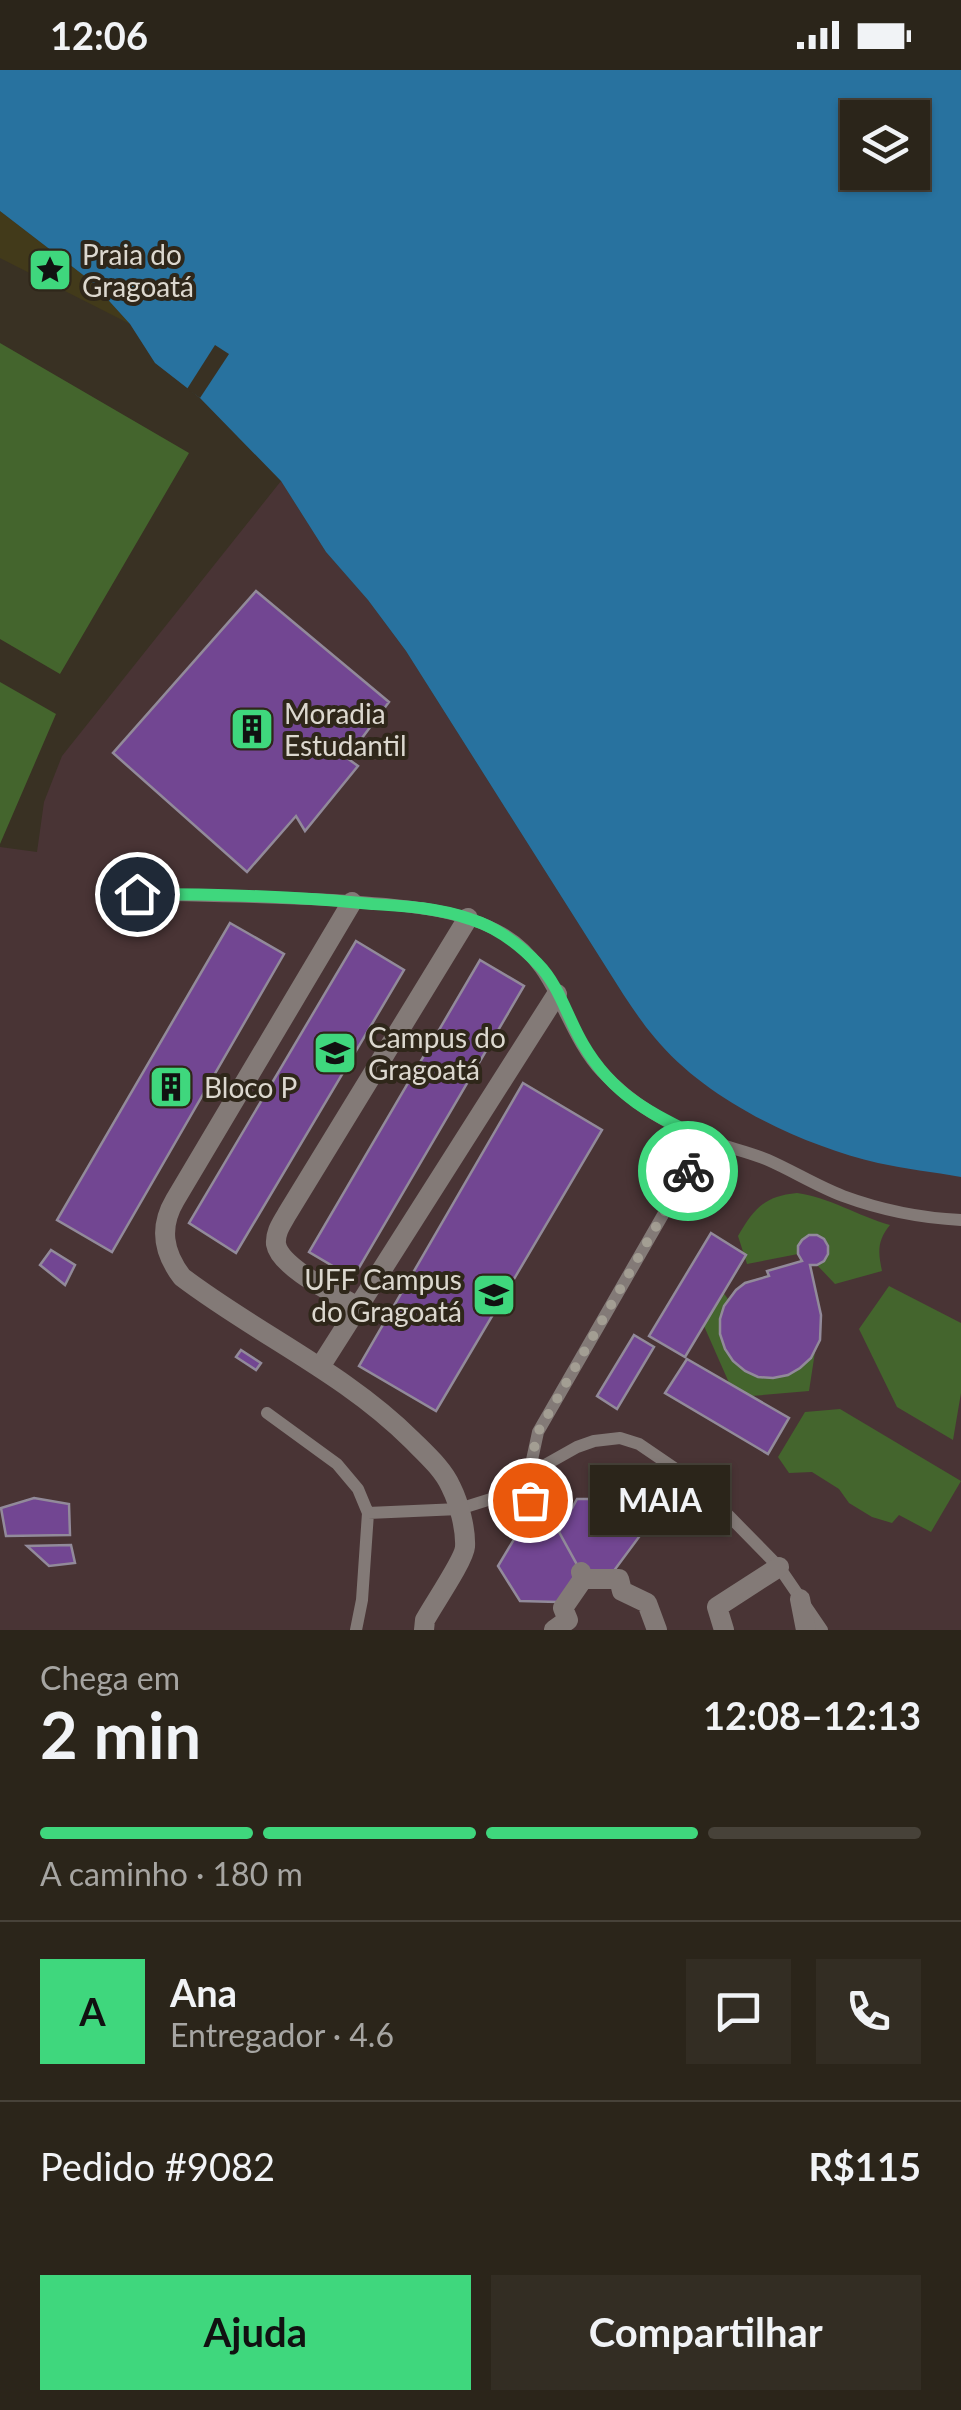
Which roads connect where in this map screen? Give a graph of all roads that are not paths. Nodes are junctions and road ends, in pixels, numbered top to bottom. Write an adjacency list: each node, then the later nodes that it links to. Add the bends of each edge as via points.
1 (104, 894): 2 (lane)
2 (352, 902): 3 (lane); 8 (street, via 165,1224 166,1250 182,1277)
3 (468, 918): 4 (lane, via 504,934 541,966); 7 (street, via 276,1237 287,1262)
4 (557, 994): 5 (lane, via 600,1070 653,1115); 7 (street)
5 (706, 1140): 6 (lane, via 891,1212); 10 (lane, via 538,1432)
6 (961, 1220)
7 (358, 1308): 8 (street)
8 (320, 1367): 12 (street, via 390,1418 432,1460)
9 (267, 1413): 13 (lane, via 337,1464)
10 (528, 1474): 11 (lane); 12 (lane, via 491,1500); 14 (lane, via 594,1441 639,1444 694,1484)
11 (530, 1500)
12 (459, 1509): 13 (lane); 18 (street, via 465,1550)
13 (368, 1513): 17 (lane)
14 (779, 1567): 15 (lane); 20 (street, via 717,1607)
15 (800, 1599): 21 (street); 22 (lane)
16 (564, 1627): 19 (street, via 564,1608 582,1576 618,1579 622,1590 647,1603)
17 (356, 1630)
18 (424, 1630)
19 (656, 1630)
20 (724, 1630)
21 (806, 1630)
22 (822, 1630)

